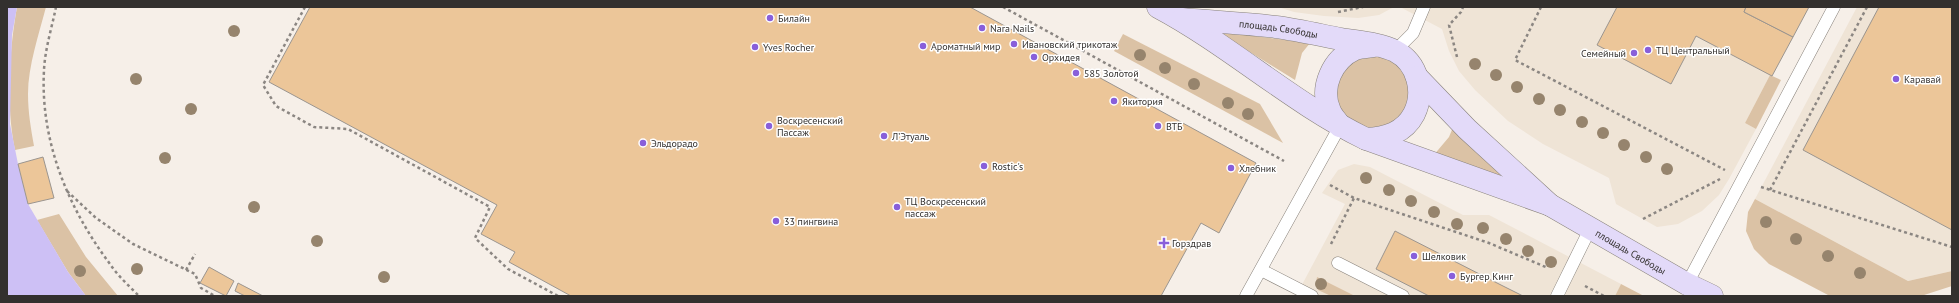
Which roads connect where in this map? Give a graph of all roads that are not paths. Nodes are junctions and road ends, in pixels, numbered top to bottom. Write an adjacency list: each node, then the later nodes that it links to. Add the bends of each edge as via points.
1 (1158, 7): 4 (main road, площадь Свободы)
2 (1424, 7): 5 (lane, via 1413,34)
3 (1834, 7): 13 (lane)
4 (1181, 19): 5 (main road, площадь Свободы, via 1276,27); 7 (main road, площадь Свободы, via 1287,93)
5 (1385, 48): 6 (main road, площадь Свободы, via 1411,66); 7 (main road, via 1356,49 1340,58 1329,74 1326,92 1330,110)
6 (1417, 77): 8 (main road, via 1418,106 1410,121 1398,132 1383,138); 9 (main road, площадь Свободы, via 1461,123)
7 (1340, 126): 8 (main road, площадь Свободы); 12 (lane)
8 (1366, 139): 9 (main road, площадь Свободы)
9 (1550, 205): 10 (main road, площадь Свободы)
10 (1590, 230): 13 (main road, площадь Свободы); 17 (lane)
11 (1338, 263): 16 (lane)
12 (1261, 270): 14 (lane); 15 (lane)
13 (1687, 284): 18 (main road, площадь Свободы)
14 (1246, 296)
15 (1312, 296)
16 (1403, 296)
17 (1557, 296)
18 (1712, 296)

